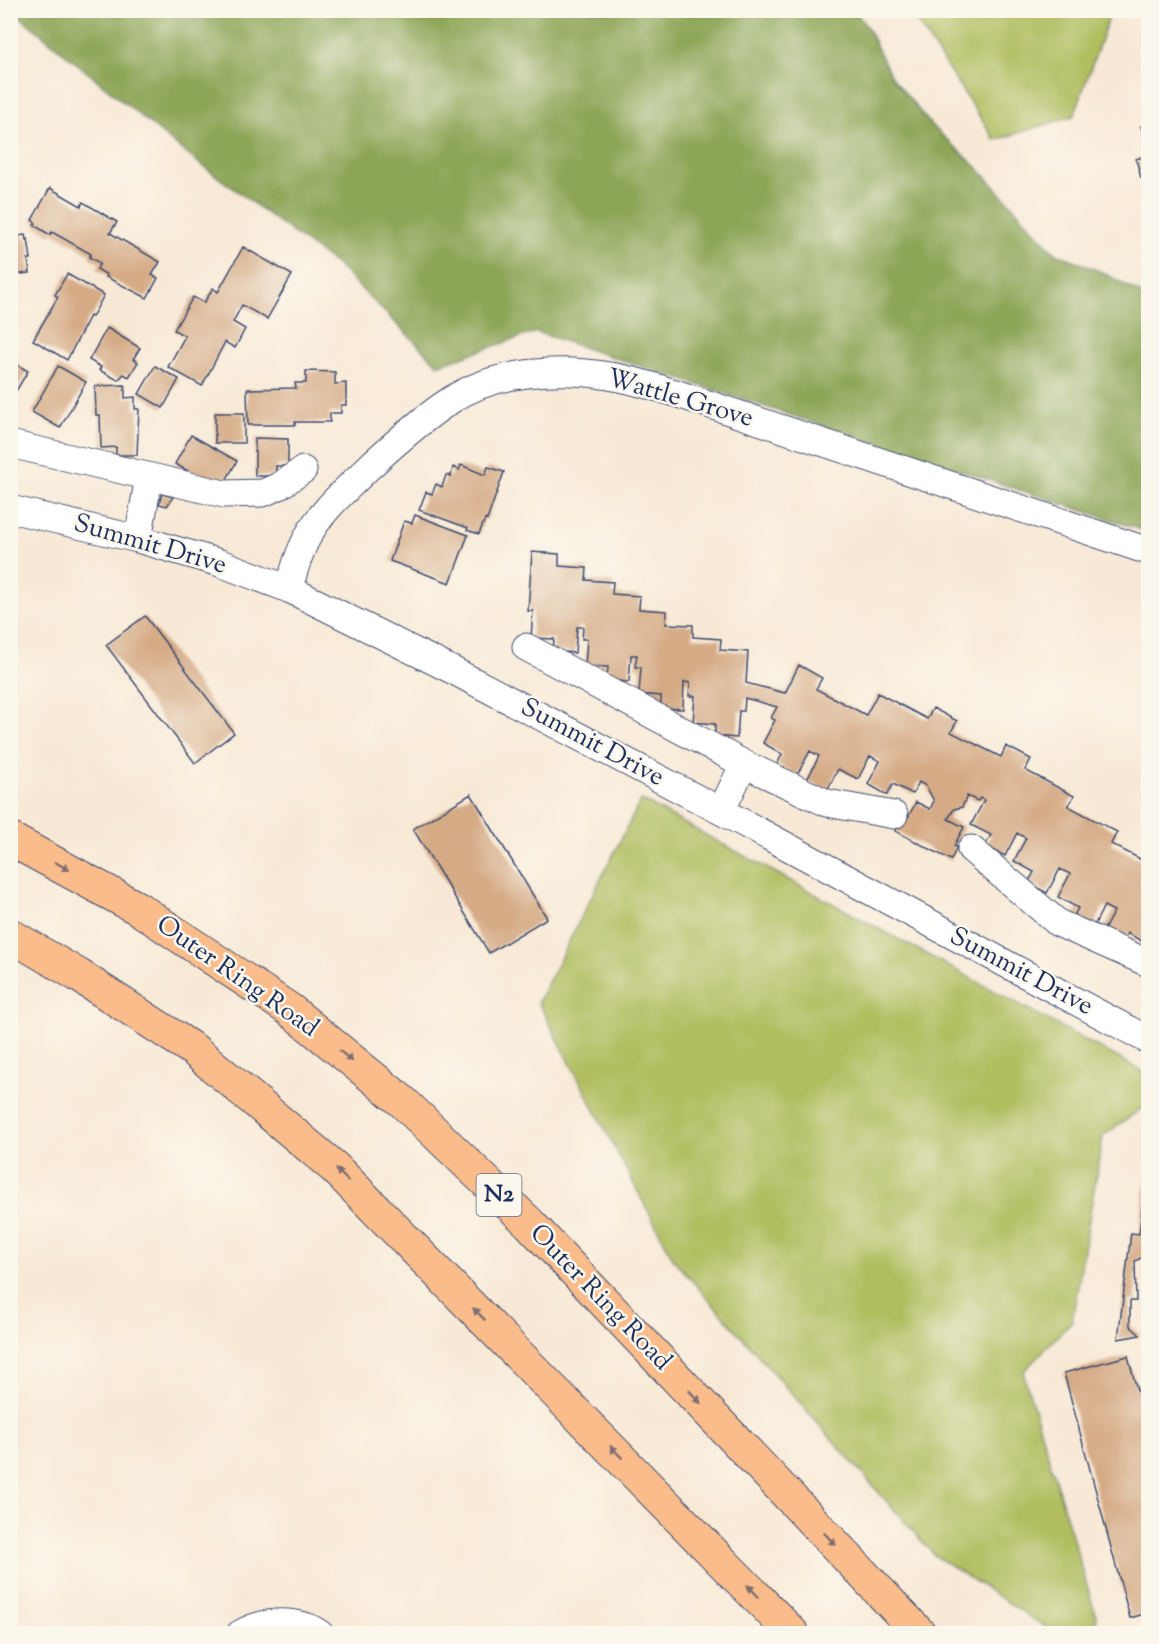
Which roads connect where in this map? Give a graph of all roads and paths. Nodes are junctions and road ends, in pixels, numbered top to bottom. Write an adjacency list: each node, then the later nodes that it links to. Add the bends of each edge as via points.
1 (10, 444): 3 (street)
2 (303, 470): 3 (street, via 263,494 248,495 224,494)
3 (149, 477): 5 (street)
4 (10, 509): 5 (street, Summit Drive)
5 (138, 539): 7 (street, Summit Drive)
6 (1149, 551): 7 (street, Wattle Grove, via 675,393 609,375 550,372 482,385 452,399 418,424 343,492 321,518 296,561)
7 (289, 589): 10 (street, Summit Drive)
8 (526, 647): 9 (street)
9 (744, 764): 10 (street); 11 (street, via 827,803)
10 (721, 811): 16 (street, Summit Drive)
11 (894, 815)
12 (10, 839): 20 (highway, Outer Ring Road / N2, one-way to 20, via 139,909 290,1010 403,1102 537,1231)
13 (971, 849): 15 (street, via 1058,923)
14 (10, 935): 19 (highway, one-way to 14, via 335,1168 194,1050)
15 (1149, 963)
16 (1149, 1040)
17 (240, 1634): 18 (street, via 250,1627 286,1623 300,1624)
18 (320, 1634)
19 (793, 1634)
20 (920, 1634)

